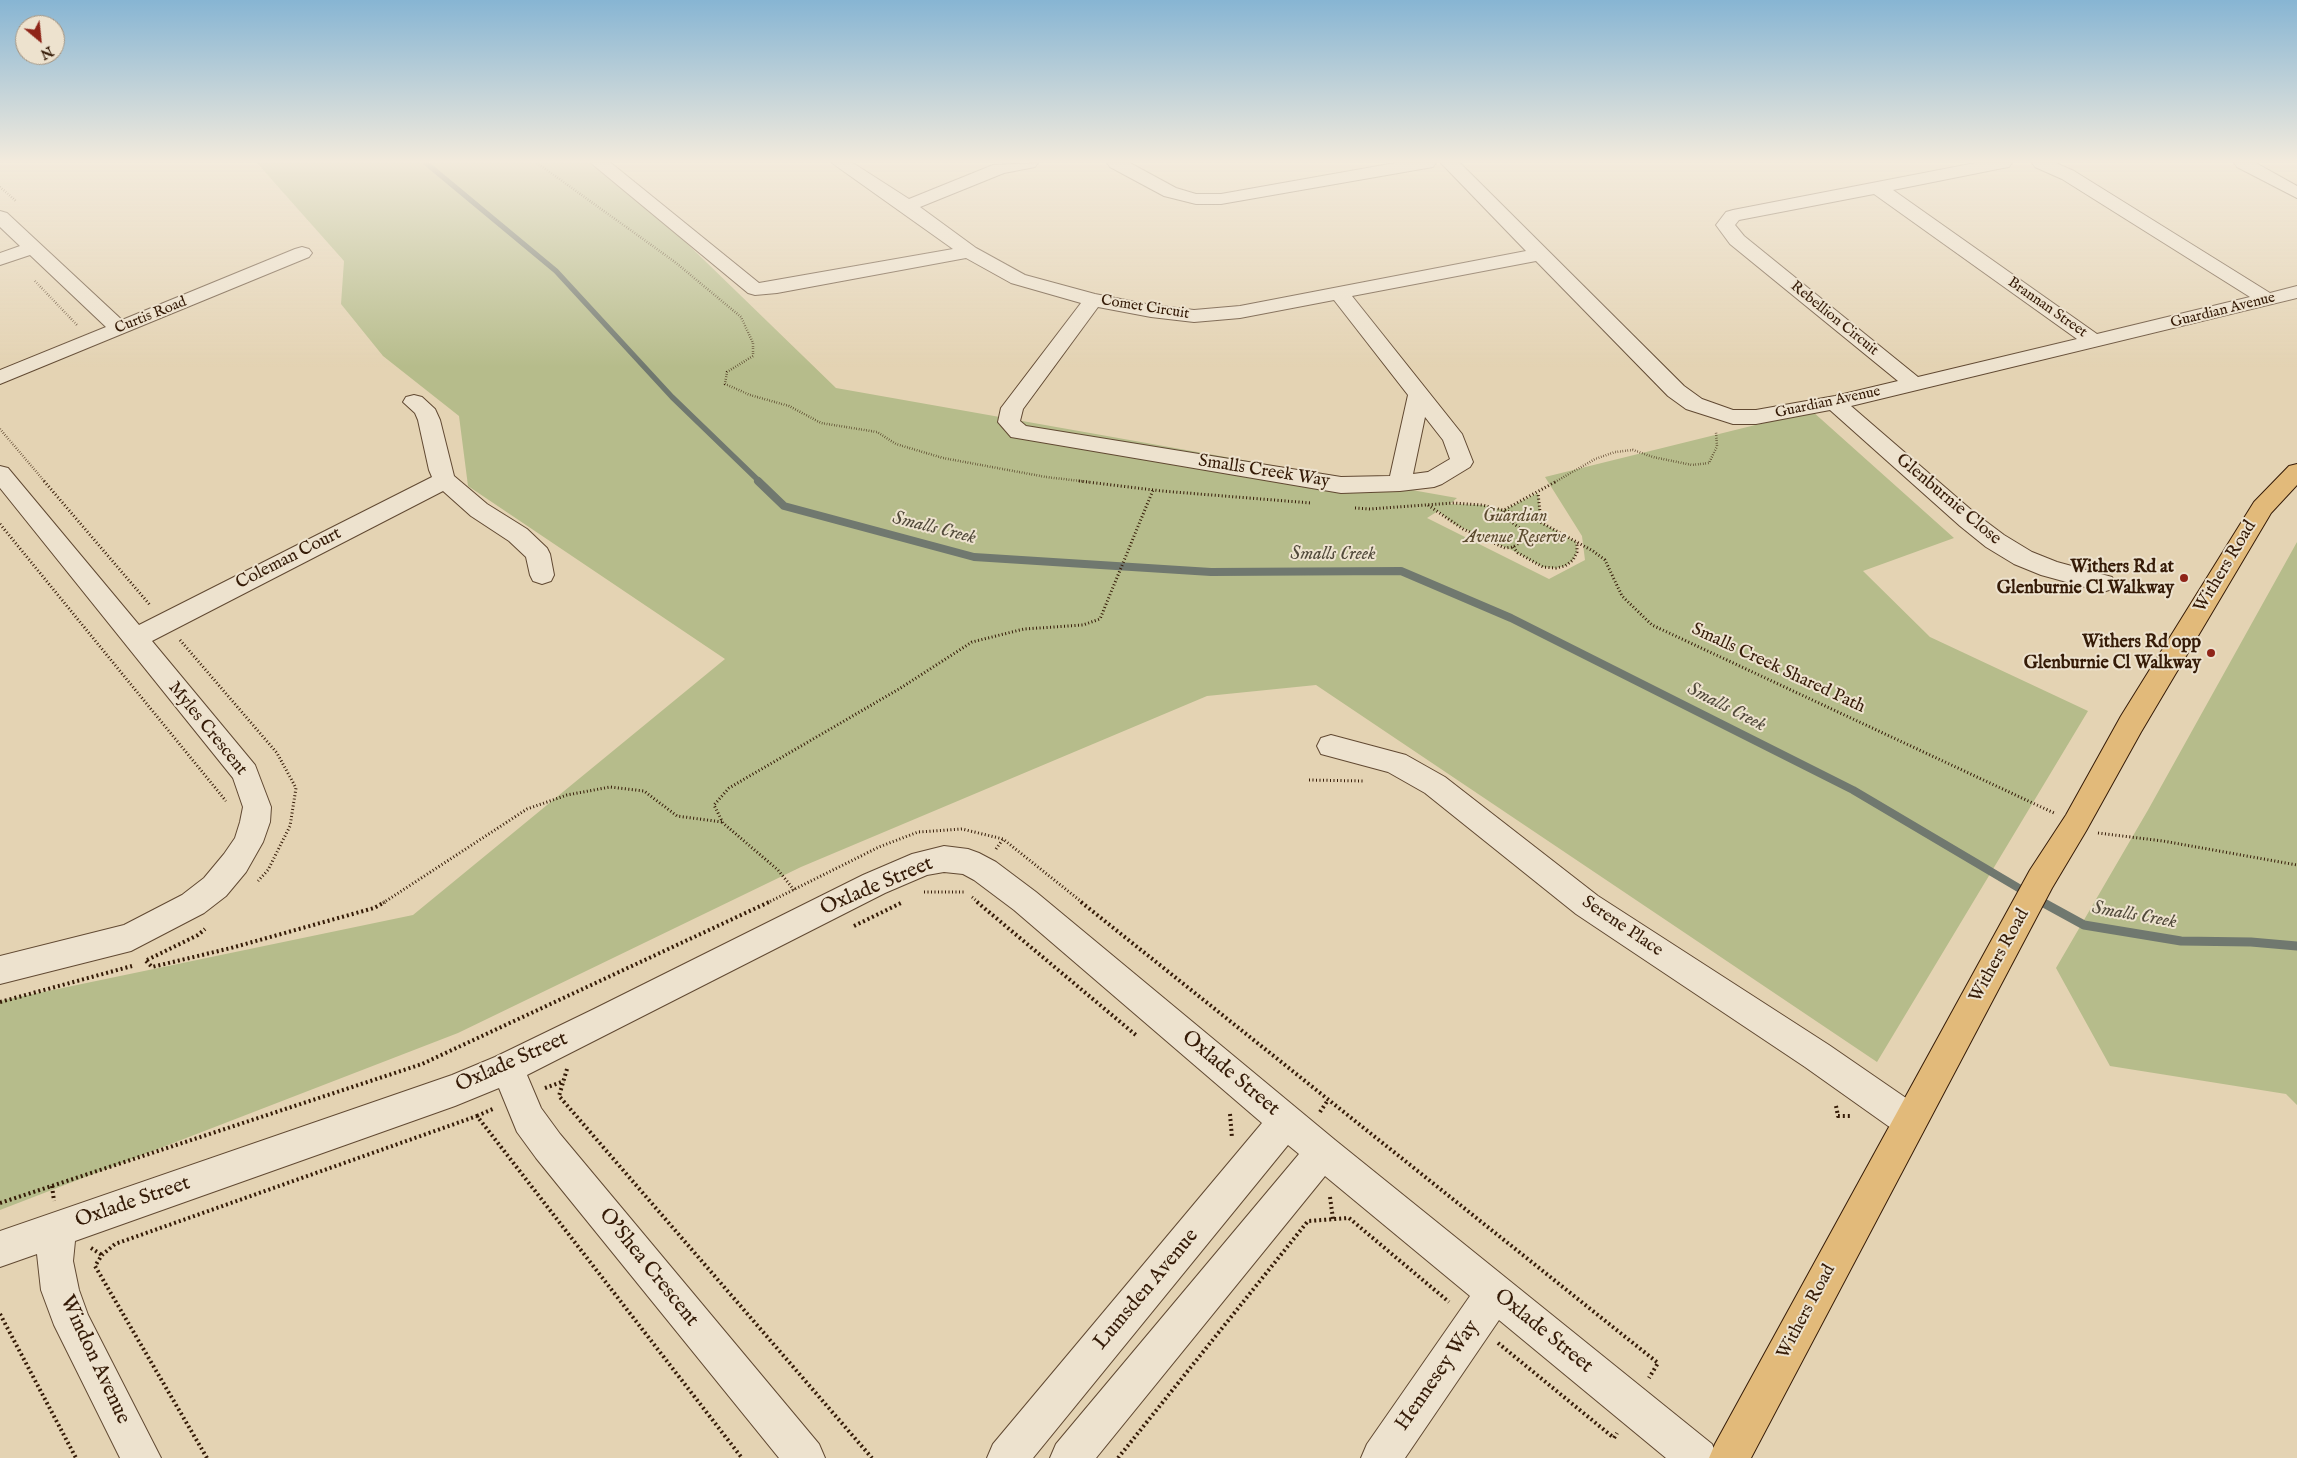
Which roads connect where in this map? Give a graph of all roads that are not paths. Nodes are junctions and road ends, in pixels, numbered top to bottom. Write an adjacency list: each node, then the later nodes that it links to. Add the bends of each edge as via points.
1 (14, 231): 8 (street)
2 (684, 231): 9 (street, via 755,289)
3 (941, 231): 9 (street, Comet Circuit)
4 (1517, 231): 11 (street, Guardian Avenue)
5 (1730, 231): 20 (street, Rebellion Circuit)
6 (1939, 231): 18 (street, Brannan Street)
7 (2158, 231): 16 (street)
8 (32, 248): 12 (street); 17 (street)
9 (969, 252): 15 (street, Comet Circuit, via 1018,279)
10 (302, 253): 17 (street, Curtis Road)
11 (1540, 254): 14 (street, Comet Circuit); 23 (street, Guardian Avenue, via 1669,384 1694,404 1733,417 1756,418)
12 (5, 257)
13 (2297, 292): 16 (street, Guardian Avenue)
14 (1340, 294): 15 (street, Comet Circuit, via 1240,312 1194,316); 21 (street, Smalls Creek Way)
15 (1093, 300): 27 (street, Smalls Creek Way, via 1012,408 1009,422 1019,432 1341,485)
16 (2268, 300): 18 (street, Guardian Avenue)
17 (120, 329): 19 (street, Curtis Road)
18 (2095, 342): 20 (street, Guardian Avenue)
19 (0, 378)
20 (1914, 384): 23 (street, Guardian Avenue)
21 (1419, 394): 27 (street); 27 (street, Smalls Creek Way, via 1454,439 1462,462 1434,479)
22 (414, 402): 26 (street, via 424,409)
23 (1835, 403): 29 (street, Glenburnie Close, via 1995,541 2022,558 2050,569)
24 (2297, 471): 35 (main road, Withers Road, via 2262,508 2131,724 2041,879)
25 (0, 473): 30 (street, Myles Crescent)
26 (445, 480): 28 (street, via 538,554); 30 (street, Coleman Court)
27 (1400, 483)
28 (542, 575)
29 (2103, 583)
30 (134, 639): 32 (street, Myles Crescent, via 245,773 257,807 248,842 215,887 170,918 112,943)
31 (1331, 746): 35 (street, Serene Place, via 1396,763 1436,785 1587,905)
32 (0, 970)
33 (507, 1068): 34 (street, Oxlade Street, via 874,884 923,863 944,859 968,862 1025,901); 37 (street, Oxlade Street, via 455,1090); 41 (street, O'Shea Crescent, via 529,1120 548,1146)
34 (1286, 1121): 36 (street, Oxlade Street); 42 (street, Lumsden Avenue)
35 (1910, 1121): 46 (main road, Withers Road)
36 (1323, 1152): 39 (street, Oxlade Street); 43 (street)
37 (58, 1230): 38 (street, Oxlade Street); 40 (street, Windon Avenue, via 55,1261 60,1290 73,1325)
38 (0, 1249)
39 (1495, 1293): 44 (street, Hennesey Way); 45 (street, Oxlade Street)
40 (141, 1458)
41 (805, 1458)
42 (1007, 1458)
43 (1070, 1458)
44 (1381, 1458)
45 (1698, 1458)
46 (1729, 1458)

